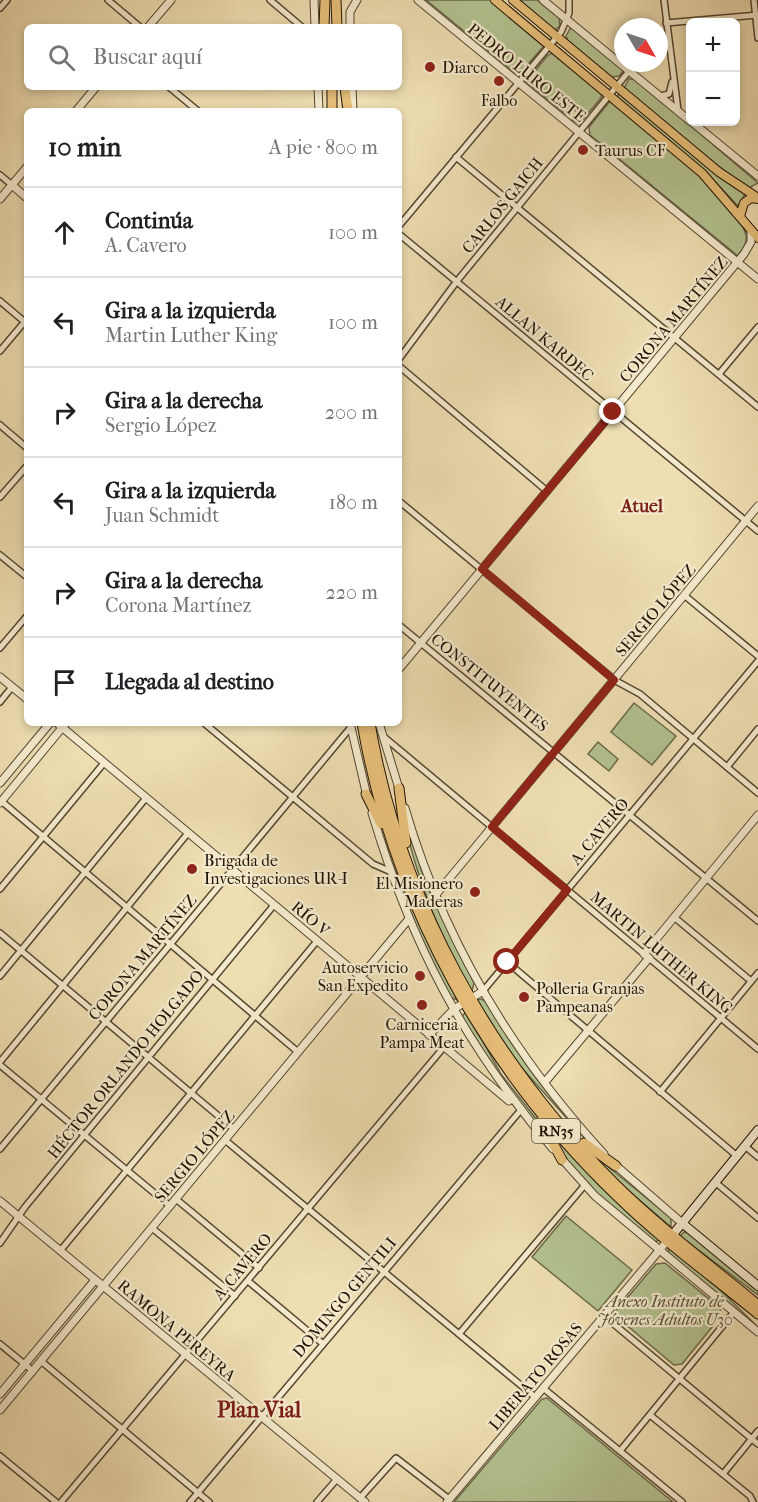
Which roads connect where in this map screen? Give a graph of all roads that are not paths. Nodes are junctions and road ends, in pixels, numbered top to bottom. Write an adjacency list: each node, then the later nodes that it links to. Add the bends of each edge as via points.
1 (7, 0): 16 (street)
2 (108, 0): 21 (street)
3 (171, 0): 22 (street)
4 (270, 0): 23 (street)
5 (314, 0): 24 (street)
6 (327, 0): 25 (highway); 26 (highway)
7 (357, 0): 28 (street, via 350,12)
8 (418, 0): 37 (street, PEDRO LURO ESTE)
9 (495, 0): 32 (main road)
10 (513, 0): 29 (main road)
11 (543, 0): 19 (street)
12 (569, 0): 19 (street)
13 (664, 0): 18 (street)
14 (754, 0): 17 (street)
15 (336, 5): 27 (highway)
16 (0, 8)
17 (757, 16): 20 (street); 30 (street)
18 (666, 18)
19 (567, 19): 29 (street); 33 (street)
20 (668, 23)
21 (136, 24)
22 (151, 24)
23 (298, 24)
24 (315, 24)
25 (324, 24)
26 (330, 24)
27 (338, 24)
28 (350, 24)
29 (558, 37): 32 (street); 38 (main road)
30 (758, 38)
31 (668, 41): 36 (street)
32 (550, 45): 37 (street); 46 (main road)
33 (614, 57)
34 (628, 72): 38 (street, CARLOS GAICH)
35 (632, 72): 47 (street)
36 (672, 77): 47 (street, via 670,93); 55 (street)
37 (518, 82): 58 (street, PEDRO LURO ESTE); 59 (street)
38 (617, 86): 46 (street, CARLOS GAICH); 65 (main road, via 719,172)
39 (94, 90): 48 (street)
40 (173, 90): 49 (street)
41 (318, 90): 50 (street)
42 (332, 90): 51 (highway)
43 (339, 90): 52 (highway)
44 (345, 90): 53 (highway)
45 (352, 90): 54 (street)
46 (610, 95): 58 (street, CARLOS GAICH); 68 (main road, via 714,184)
47 (660, 96): 55 (street)
48 (78, 108)
49 (194, 108)
50 (319, 108)
51 (332, 108)
52 (340, 108)
53 (348, 108)
54 (353, 108)
55 (678, 110): 56 (street)
56 (686, 117)
57 (697, 126): 62 (street)
58 (579, 132): 67 (street, CARLOS GAICH); 72 (street, PEDRO LURO ESTE)
59 (456, 158): 67 (street); 69 (street)
60 (24, 171): 63 (street)
61 (0, 175): 63 (street)
62 (758, 176)
63 (12, 185): 64 (street); 66 (street)
64 (24, 195)
65 (756, 195): 68 (main road, via 744,203)
66 (0, 199)
67 (517, 208): 74 (street, CARLOS GAICH); 79 (street)
68 (740, 217): 70 (main road)
69 (402, 222)
70 (754, 235): 72 (street, CORONA MARTÍNEZ)
71 (402, 237): 74 (street, ALLAN KARDEC)
72 (738, 262): 73 (street, PEDRO LURO ESTE); 79 (street, CORONA MARTÍNEZ)
73 (758, 279)
74 (456, 282): 81 (street, CARLOS GAICH); 85 (street, ALLAN KARDEC)
75 (0, 301): 76 (street)
76 (24, 319)
77 (24, 323): 80 (street)
78 (758, 327): 83 (street)
79 (675, 338): 83 (street); 85 (street, CORONA MARTÍNEZ)
80 (0, 351)
81 (402, 354)
82 (402, 369): 89 (street)
83 (719, 374): 84 (street)
84 (758, 407)
85 (613, 412): 89 (street, CORONA MARTÍNEZ); 93 (street, ALLAN KARDEC)
86 (0, 425): 87 (street)
87 (24, 445)
88 (24, 469): 90 (street)
89 (547, 491): 96 (street, CORONA MARTÍNEZ)
90 (0, 497)
91 (402, 503): 96 (street)
92 (758, 506): 93 (street, SERGIO LÓPEZ)
93 (746, 521): 94 (street, ALLAN KARDEC); 98 (street, SERGIO LÓPEZ)
94 (758, 531)
95 (0, 555): 97 (street)
96 (482, 569): 101 (street, CORONA MARTÍNEZ); 107 (street)
97 (24, 575)
98 (684, 595): 103 (street); 107 (street, SERGIO LÓPEZ)
99 (24, 620): 102 (street)
100 (402, 628): 101 (street, CONSTITUYENTES)
101 (420, 643): 105 (street, CORONA MARTÍNEZ); 123 (street, CONSTITUYENTES)
102 (0, 648)
103 (758, 656)
104 (758, 661): 122 (street, A. CAVERO)
105 (402, 665)
106 (0, 677): 108 (street)
107 (614, 680): 122 (street, via 638,693); 123 (street, SERGIO LÓPEZ)
108 (12, 687): 109 (street); 110 (street)
109 (24, 697)
110 (0, 702)
111 (48, 726): 126 (street)
112 (61, 726): 132 (street)
113 (63, 726): 124 (street, RÍO V)
114 (208, 726): 130 (street)
115 (349, 726): 130 (street, CORONA MARTÍNEZ)
116 (350, 726): 129 (street)
117 (363, 726): 142 (highway, RN35, via 376,787)
118 (371, 726): 148 (highway, RN35, via 390,808)
119 (381, 726): 121 (street)
120 (758, 729): 125 (street)
121 (384, 737): 127 (street); 135 (street, MARTIN LUTHER KING)
122 (694, 739): 125 (street); 133 (street, A. CAVERO)
123 (554, 753): 133 (street, CONSTITUYENTES); 135 (street, SERGIO LÓPEZ)
124 (104, 763): 131 (street, RÍO V); 137 (street)
125 (727, 767): 128 (street)
126 (0, 783)
127 (399, 788): 145 (street); 148 (highway, via 405,841)
128 (758, 793)
129 (366, 794): 139 (street); 142 (highway)
130 (292, 797): 138 (street, CORONA MARTÍNEZ); 139 (street, via 373,864)
131 (146, 798): 136 (street, RÍO V); 140 (street)
132 (1, 802): 137 (street)
133 (630, 815): 141 (street, CONSTITUYENTES); 144 (street, A. CAVERO)
134 (758, 815): 141 (street)
135 (492, 827): 144 (street, MARTIN LUTHER KING); 145 (street, SERGIO LÓPEZ)
136 (188, 833): 138 (street, RÍO V); 147 (street)
137 (44, 837): 140 (street); 143 (street)
138 (232, 870): 146 (street, RÍO V); 154 (street, CORONA MARTÍNEZ)
139 (389, 871): 150 (street)
140 (85, 872): 147 (street); 155 (street)
141 (706, 878): 149 (street); 151 (street, CONSTITUYENTES)
142 (406, 882): 165 (highway, RN35, via 434,946)
143 (0, 889)
144 (567, 890): 156 (street, MARTIN LUTHER KING); 157 (street, A. CAVERO)
145 (434, 897): 164 (street)
146 (274, 905): 153 (street, RÍO V); 161 (street, HÉCTOR ORLANDO HOLGADO)
147 (127, 907): 154 (street); 163 (street)
148 (429, 917): 165 (highway, RN35)
149 (674, 917): 156 (street); 162 (street)
150 (408, 920): 160 (street, SERGIO LÓPEZ); 166 (street)
151 (758, 921)
152 (0, 933): 155 (street)
153 (317, 941): 160 (street, RÍO V); 167 (street)
154 (171, 944): 161 (street); 169 (street, CORONA MARTÍNEZ)
155 (21, 950): 159 (street); 163 (street)
156 (646, 956): 168 (street, MARTIN LUTHER KING); 170 (street)
157 (507, 962): 164 (street, A. CAVERO); 170 (street)
158 (758, 973): 162 (street)
159 (0, 976)
160 (360, 977): 171 (street, RÍO V); 175 (street, SERGIO LÓPEZ)
161 (213, 979): 167 (street); 176 (street, HÉCTOR ORLANDO HOLGADO)
162 (751, 981): 168 (street)
163 (63, 985): 169 (street); 177 (street)
164 (483, 991): 165 (street, A. CAVERO); 179 (street)
165 (468, 1001): 166 (street, A. CAVERO); 172 (highway, RN35); 178 (highway, RN35)
166 (454, 1010): 171 (street, A. CAVERO); 183 (street)
167 (255, 1015): 175 (street); 180 (street)
168 (721, 1018): 174 (street, MARTIN LUTHER KING); 181 (street)
169 (106, 1021): 176 (street); 182 (street, CORONA MARTÍNEZ)
170 (588, 1031): 179 (street); 181 (street)
171 (429, 1035): 173 (street, RÍO V)
172 (483, 1035): 192 (highway); 205 (highway, RN35, via 526,1095 616,1196)
173 (444, 1047): 183 (street, RÍO V); 200 (street, A. CAVERO)
174 (758, 1049)
175 (298, 1052): 184 (street, SERGIO LÓPEZ)
176 (149, 1057): 180 (street); 186 (street, HÉCTOR ORLANDO HOLGADO)
177 (0, 1063): 182 (street)
178 (524, 1080): 193 (highway, via 590,1149); 205 (highway, RN35, via 603,1172)
179 (545, 1082): 193 (street)
180 (191, 1092): 184 (street); 194 (street)
181 (660, 1092): 190 (street)
182 (42, 1099): 186 (street); 189 (street, CORONA MARTÍNEZ)
183 (520, 1111): 192 (street); 210 (street, DOMINGO GENTILI)
184 (234, 1129): 187 (street, SERGIO LÓPEZ)
185 (758, 1130): 188 (main road)
186 (85, 1135): 194 (street); 201 (street, HÉCTOR ORLANDO HOLGADO)
187 (225, 1140): 197 (street, SERGIO LÓPEZ); 200 (street)
188 (745, 1146): 190 (main road); 191 (street)
189 (0, 1149)
190 (737, 1156): 195 (main road)
191 (758, 1157)
192 (562, 1160): 196 (street)
193 (616, 1166): 203 (street)
194 (127, 1170): 199 (street); 207 (street)
195 (715, 1182): 202 (street); 203 (main road)
196 (584, 1186): 208 (street); 224 (street)
197 (176, 1198): 199 (street, SERGIO LÓPEZ); 209 (street)
198 (0, 1201): 201 (street, RAMONA PEREYRA)
199 (170, 1206): 204 (street, SERGIO LÓPEZ)
200 (308, 1209): 209 (street, A. CAVERO); 210 (street)
201 (19, 1217): 206 (street, HÉCTOR ORLANDO HOLGADO); 207 (street, RAMONA PEREYRA)
202 (758, 1218)
203 (682, 1223): 205 (main road); 215 (main road)
204 (152, 1228): 214 (street, SERGIO LÓPEZ); 216 (street)
205 (670, 1237): 208 (street, LIBERATO ROSAS); 211 (highway, RN35)
206 (0, 1243)
207 (60, 1251): 212 (street, RAMONA PEREYRA)
208 (659, 1251): 219 (street); 221 (street, LIBERATO ROSAS)
209 (259, 1268): 213 (street, A. CAVERO)
210 (384, 1272): 224 (street); 225 (street, DOMINGO GENTILI)
211 (712, 1272): 217 (highway); 218 (highway, RN35); 220 (highway, RN35); 222 (highway)
212 (96, 1280): 214 (street, RAMONA PEREYRA); 229 (street)
213 (248, 1281): 216 (street, A. CAVERO); 225 (street)
214 (103, 1286): 227 (street, RAMONA PEREYRA); 228 (street, SERGIO LÓPEZ)
215 (758, 1286)
216 (235, 1296): 227 (street, A. CAVERO)
217 (758, 1298)
218 (758, 1305)
219 (734, 1312): 223 (street); 231 (street)
220 (758, 1314)
221 (604, 1316): 231 (street); 232 (street, LIBERATO ROSAS)
222 (758, 1322)
223 (758, 1332)
224 (459, 1334): 234 (street)
225 (322, 1343): 237 (street, DOMINGO GENTILI)
226 (0, 1344): 229 (street)
227 (186, 1354): 237 (street, RAMONA PEREYRA); 238 (street, A. CAVERO)
228 (41, 1361): 230 (street, SERGIO LÓPEZ); 238 (street)
229 (25, 1364): 230 (street); 233 (street)
230 (33, 1371): 235 (street, SERGIO LÓPEZ)
231 (680, 1378): 236 (street); 240 (street)
232 (543, 1388): 234 (street, LIBERATO ROSAS); 242 (street)
233 (0, 1394)
234 (535, 1398): 248 (street, LIBERATO ROSAS)
235 (0, 1410)
236 (650, 1415): 242 (street); 244 (street)
237 (261, 1416): 245 (street, RAMONA PEREYRA); 246 (street, DOMINGO GENTILI)
238 (122, 1429): 246 (street); 250 (street, A. CAVERO)
239 (758, 1431): 240 (street)
240 (752, 1439): 241 (street); 244 (street)
241 (758, 1444)
242 (620, 1451): 254 (street)
243 (0, 1456): 249 (street)
244 (723, 1474): 255 (street)
245 (337, 1479): 247 (street, RAMONA PEREYRA); 253 (street)
246 (198, 1492): 251 (street, DOMINGO GENTILI); 252 (street)
247 (362, 1500): 248 (street, via 396,1458)
248 (448, 1501)
249 (56, 1502)
250 (60, 1502)
251 (190, 1502)
252 (209, 1502)
253 (317, 1502)
254 (682, 1502)
255 (753, 1502)

